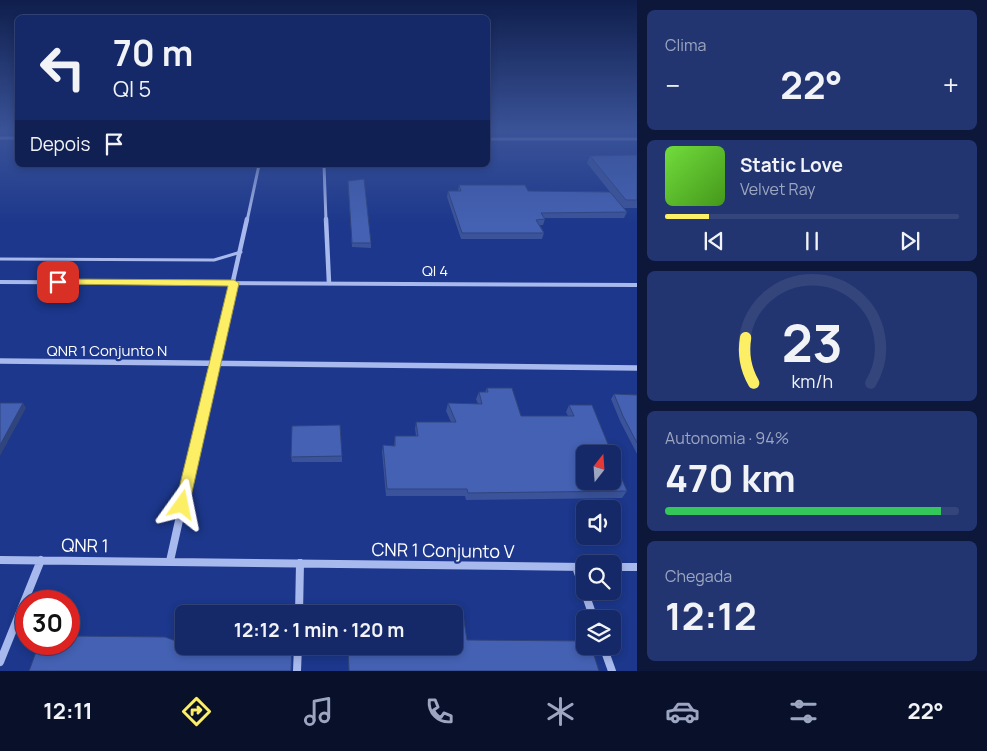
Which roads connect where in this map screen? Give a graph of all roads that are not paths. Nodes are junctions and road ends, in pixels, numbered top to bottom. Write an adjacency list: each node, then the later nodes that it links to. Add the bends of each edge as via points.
1 (259, 167): 3 (street)
2 (324, 167): 7 (street)
3 (241, 252): 4 (lane, via 214,260); 6 (street)
4 (0, 259)
5 (0, 282): 6 (street, QI 4)
6 (234, 283): 7 (street, QI 4); 10 (street)
7 (330, 283): 8 (street, QI 4)
8 (637, 285)
9 (0, 362): 10 (street, QNR 1 Conjunto N)
10 (215, 363): 11 (street, QNR 1 Conjunto N); 14 (street)
11 (637, 368)
12 (0, 560): 13 (street, QNR 1)
13 (41, 560): 14 (street, QNR 1); 22 (street)
14 (170, 561): 15 (street, QNR 1)
15 (300, 563): 16 (street, CNR 1 Conjunto V); 19 (street)
16 (576, 567)
17 (621, 567): 18 (street)
18 (637, 567)
19 (299, 605)
20 (298, 655): 23 (street)
21 (606, 655): 24 (street)
22 (0, 662)
23 (298, 671)
24 (612, 671)

